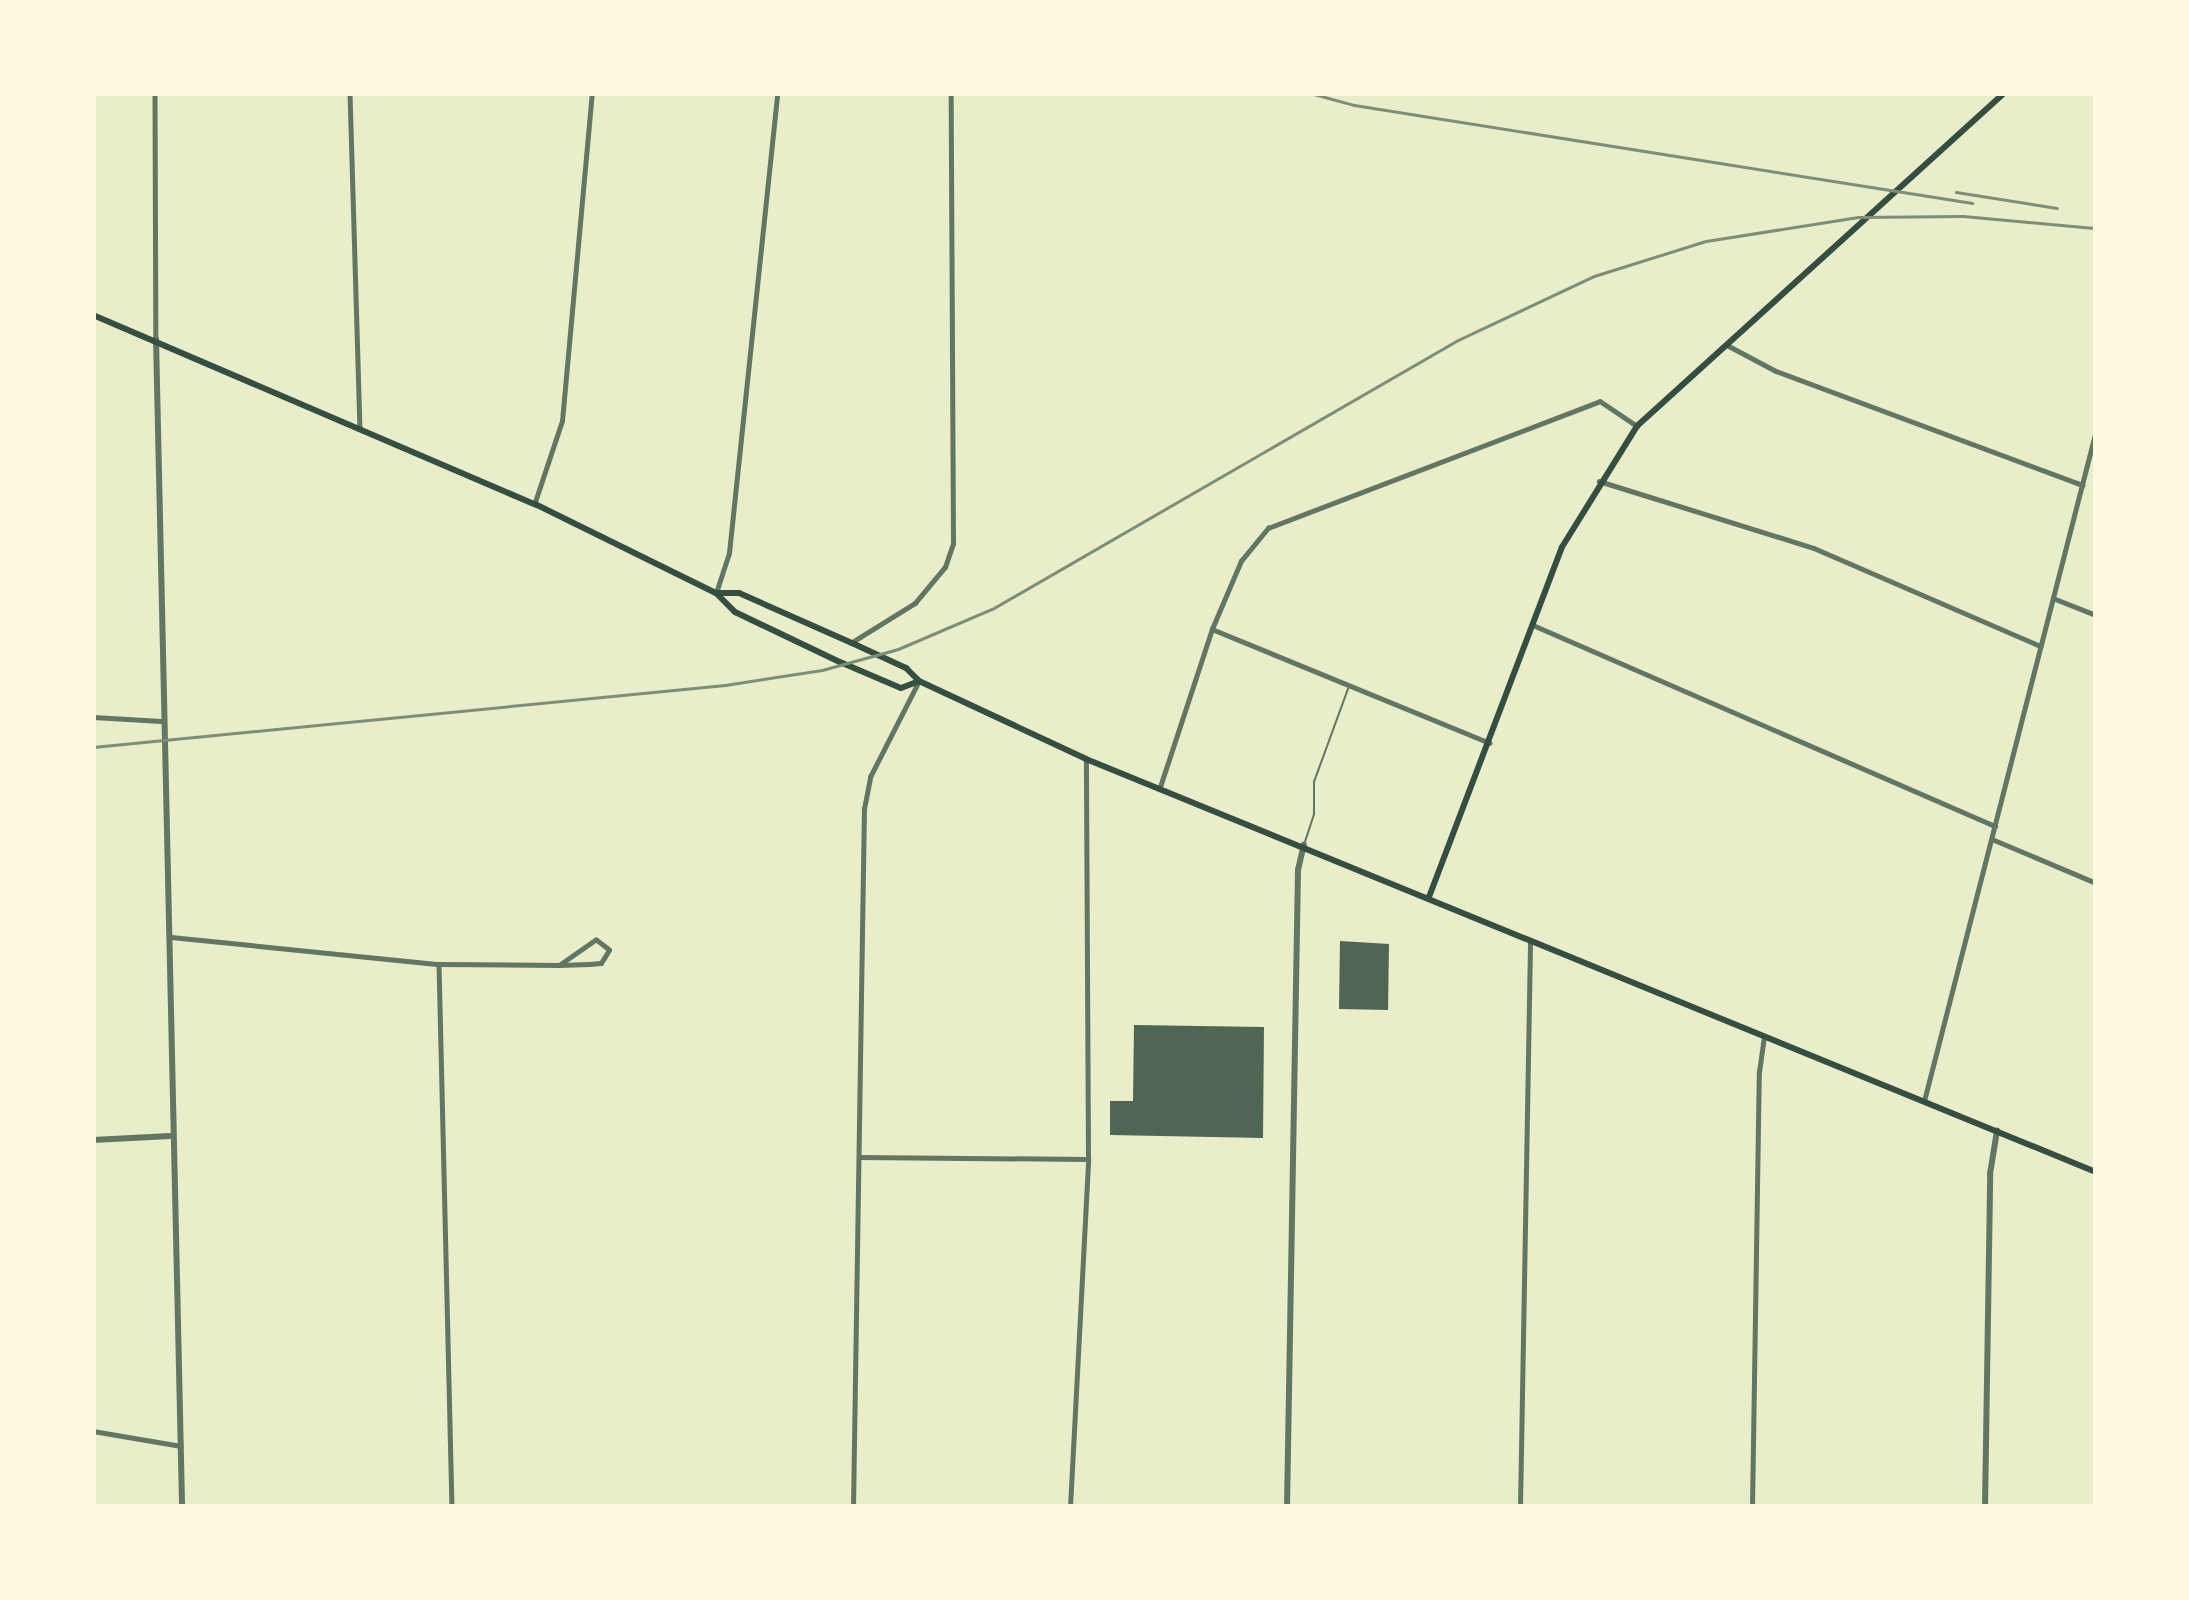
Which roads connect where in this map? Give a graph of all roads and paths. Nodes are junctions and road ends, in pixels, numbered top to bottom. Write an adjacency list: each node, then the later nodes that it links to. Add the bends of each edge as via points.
1 (155, 93): 8 (street)
2 (350, 93): 11 (street)
3 (592, 93): 15 (street, via 562,421)
4 (776, 93): 16 (street, via 729,554)
5 (951, 93): 21 (street, via 953,544 915,602)
6 (2004, 93): 9 (main road)
7 (93, 315): 8 (main road)
8 (156, 340): 11 (main road); 26 (street)
9 (1727, 345): 10 (main road); 14 (street, via 1776,371)
10 (1637, 426): 13 (main road); 20 (street, via 1600,401 1298,513 1252,543)
11 (360, 428): 15 (main road)
12 (2096, 430): 14 (street)
13 (1599, 482): 19 (main road); 22 (street, via 1814,548)
14 (2082, 485): 17 (street)
15 (535, 504): 16 (main road)
16 (716, 593): 21 (main road, via 739,593); 23 (main road, via 735,612 840,662 901,688)
17 (2053, 598): 18 (street); 22 (street)
18 (2096, 615)
19 (1533, 625): 27 (main road); 30 (street)
20 (1212, 629): 24 (street); 29 (street)
21 (852, 643): 23 (main road)
22 (2041, 646): 30 (street)
23 (919, 681): 28 (main road); 44 (street, via 870,778 864,809)
24 (1350, 686): 27 (street); 32 (lane, via 1314,782)
25 (93, 717): 26 (street)
26 (161, 721): 35 (street)
27 (1490, 743): 34 (main road)
28 (1086, 759): 29 (main road); 45 (street)
29 (1159, 789): 32 (main road)
30 (1995, 826): 31 (street)
31 (1992, 839): 33 (street); 40 (street)
32 (1304, 845): 34 (main road); 53 (street)
33 (2096, 883)
34 (1429, 898): 36 (main road)
35 (167, 937): 37 (street); 42 (street)
36 (1531, 938): 39 (main road); 54 (street)
37 (439, 964): 38 (street); 50 (street)
38 (560, 965): 38 (street, via 601,963 609,950 596,940)
39 (1764, 1037): 40 (main road); 55 (street)
40 (1924, 1101): 41 (main road)
41 (1996, 1131): 46 (main road); 56 (street)
42 (170, 1136): 43 (street); 48 (street)
43 (93, 1140)
44 (859, 1157): 45 (street); 51 (street)
45 (1088, 1160): 52 (street)
46 (2096, 1172)
47 (93, 1431): 48 (street)
48 (181, 1446): 49 (street)
49 (182, 1507)
50 (452, 1507)
51 (853, 1507)
52 (1070, 1507)
53 (1287, 1507)
54 (1520, 1507)
55 (1752, 1507)
56 (1985, 1507)

